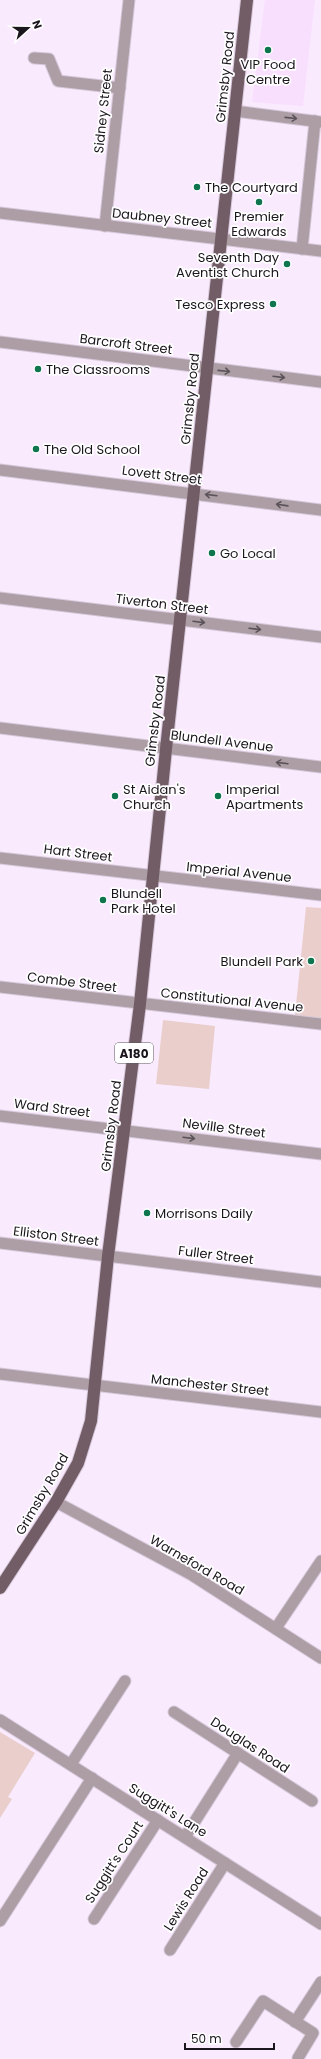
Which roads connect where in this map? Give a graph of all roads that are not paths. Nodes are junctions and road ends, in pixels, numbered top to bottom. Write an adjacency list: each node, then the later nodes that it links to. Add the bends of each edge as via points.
1 (129, 0): 4 (street, Sidney Street)
2 (247, 0): 5 (main road, Grimsby Road / A180)
3 (34, 58): 4 (street, via 49,60 58,81)
4 (120, 88): 8 (street, Sidney Street)
5 (235, 111): 6 (street, one-way to 6); 9 (main road, Grimsby Road / A180)
6 (318, 121): 10 (street)
7 (0, 213): 8 (street, Daubney Street)
8 (105, 226): 9 (street, Daubney Street)
9 (222, 239): 10 (street, Daubney Street); 13 (main road, Grimsby Road / A180)
10 (302, 249): 11 (street, Daubney Street)
11 (321, 251)
12 (0, 342): 13 (street, Barcroft Street)
13 (207, 369): 14 (street, Barcroft Street, one-way to 14); 16 (main road, Grimsby Road / A180)
14 (321, 382)
15 (0, 470): 16 (street, Lovett Street)
16 (193, 493): 17 (street, Lovett Street, one-way to 16); 19 (main road, Grimsby Road / A180)
17 (321, 510)
18 (0, 598): 19 (street, Tiverton Street)
19 (181, 620): 20 (street, Tiverton Street, one-way to 20); 22 (main road, Grimsby Road / A180)
20 (321, 637)
21 (0, 728): 22 (street, Blundell Avenue)
22 (166, 749): 23 (street, Blundell Avenue, one-way to 22); 25 (main road, Grimsby Road / A180)
23 (321, 767)
24 (0, 858): 25 (street, Hart Street)
25 (153, 876): 26 (street, Imperial Avenue); 28 (main road, Grimsby Road / A180)
26 (321, 895)
27 (0, 987): 28 (street, Combe Street)
28 (140, 1004): 29 (street, Constitutional Avenue); 31 (main road, Grimsby Road / A180)
29 (321, 1024)
30 (0, 1116): 31 (street, Ward Street)
31 (124, 1130): 32 (street, Neville Street, one-way to 32); 34 (main road, Grimsby Road / A180)
32 (321, 1154)
33 (0, 1243): 34 (street, Elliston Street)
34 (108, 1256): 35 (street, Fuller Street); 37 (main road, Grimsby Road / A180)
35 (321, 1282)
36 (0, 1374): 37 (street, Manchester Street)
37 (96, 1385): 38 (street, Manchester Street); 39 (main road, Grimsby Road / A180, via 91,1421 78,1463)
38 (321, 1412)
39 (56, 1502): 41 (main road, Grimsby Road / A180); 42 (street, Warneford Road, via 192,1575)
40 (321, 1561): 42 (street)
41 (0, 1588)
42 (276, 1628): 43 (street, Warneford Road)
43 (321, 1658)
44 (125, 1681): 48 (street)
45 (174, 1712): 47 (street, Douglas Road)
46 (0, 1720): 48 (street, Suggitt's Lane)
47 (238, 1753): 50 (street, Douglas Road); 52 (street)
48 (71, 1764): 49 (street, Suggitt's Lane)
49 (92, 1778): 51 (street, Suggitt's Lane); 55 (street)
50 (312, 1800)
51 (158, 1820): 52 (street, Suggitt's Lane); 54 (street, Suggitt's Court)
52 (185, 1837): 53 (street, Suggitt's Lane)
53 (225, 1863): 56 (street, Suggitt's Lane); 57 (street, Lewis Road)
54 (94, 1919)
55 (0, 1922)
56 (321, 1924)
57 (170, 1950)
58 (321, 1982): 59 (street)
59 (296, 2022): 60 (street, via 263,2001); 61 (street, via 314,2034)
60 (236, 2042)
61 (298, 2058)

